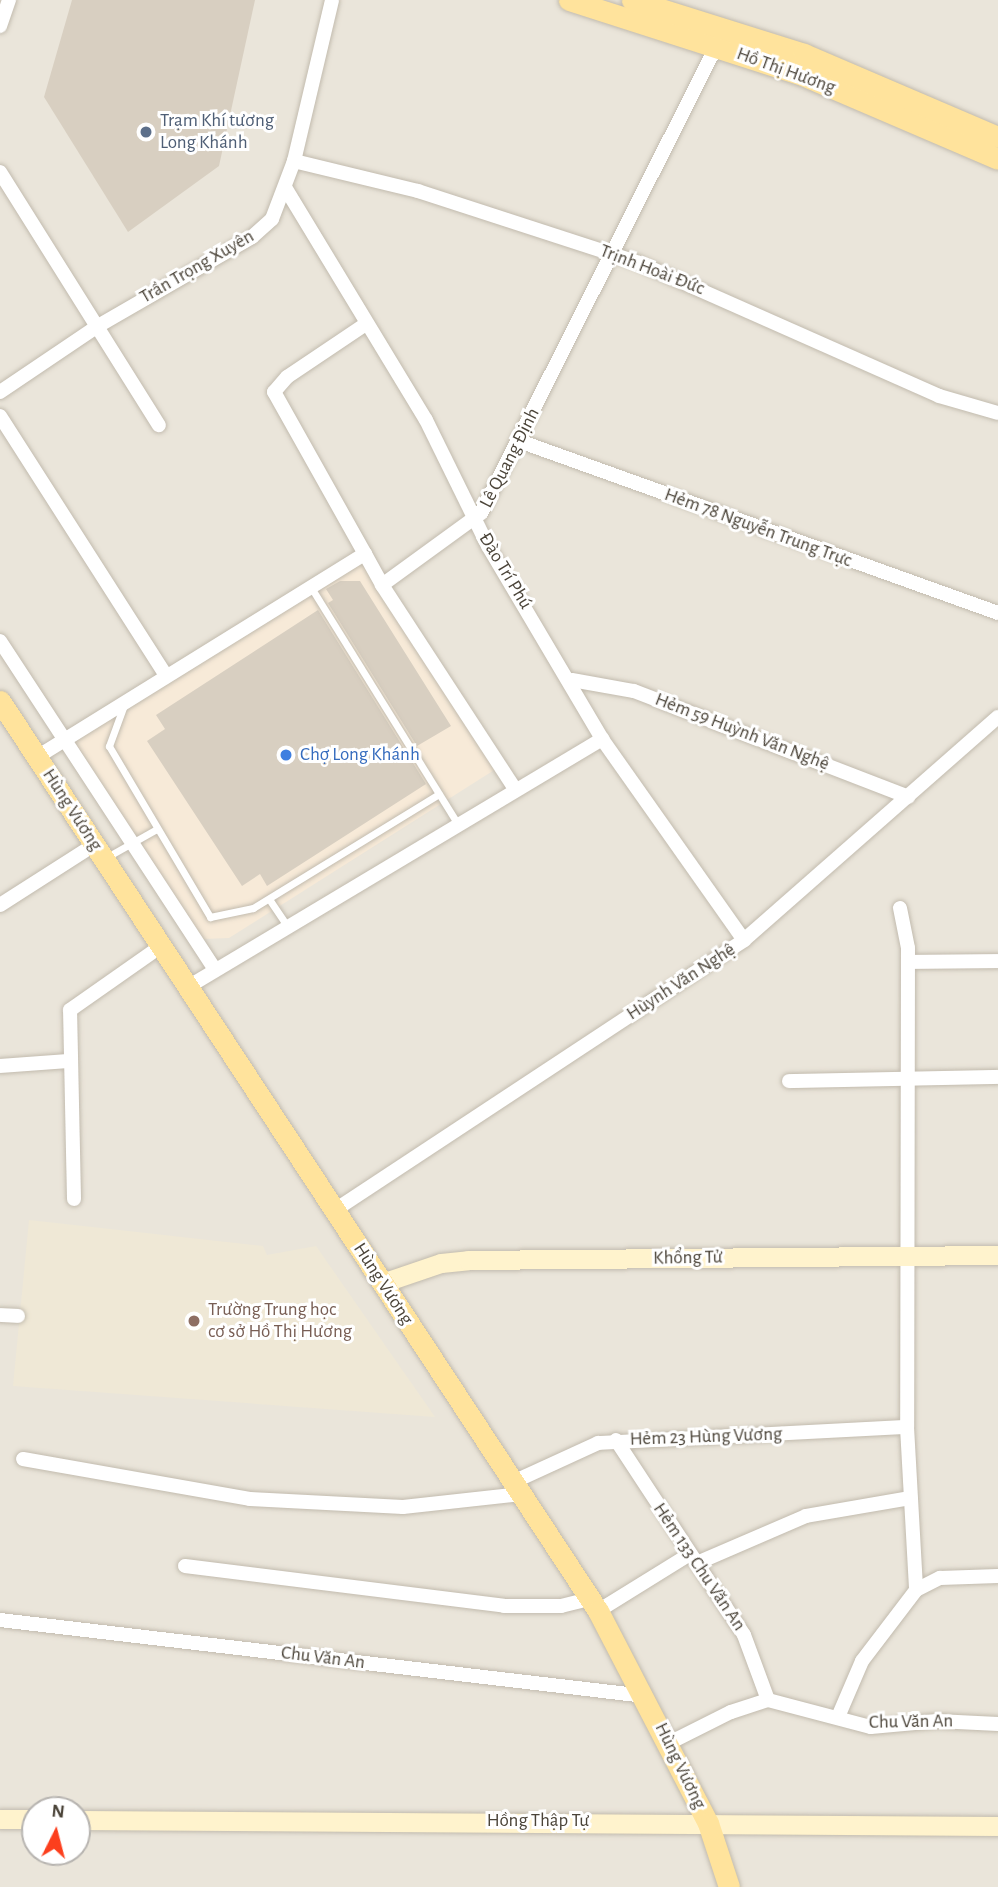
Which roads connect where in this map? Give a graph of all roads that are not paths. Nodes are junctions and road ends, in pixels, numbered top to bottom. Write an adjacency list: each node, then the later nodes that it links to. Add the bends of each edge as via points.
1 (9, 0): 5 (street)
2 (332, 0): 9 (street, Trần Trọng Xuyên)
3 (569, 0): 6 (main road, Hồ Thị Hương)
4 (632, 0): 6 (main road, Hồ Thị Hương)
5 (0, 26)
6 (720, 37): 7 (main road, Hồ Thị Hương, via 855,75); 8 (main road, Hồ Thị Hương); 12 (street, Lê Quang Định)
7 (998, 137)
8 (998, 159)
9 (294, 161): 11 (street, Trần Trọng Xuyên); 12 (street, Trịnh Hoài Đức, via 418,191)
10 (0, 172): 14 (street)
11 (286, 189): 13 (street, Đào Trí Phú); 14 (street, Trần Trọng Xuyên, via 272,219 252,237)
12 (611, 253): 16 (street, Trịnh Hoài Đức, via 939,396); 19 (street, Lê Quang Định)
13 (366, 324): 20 (street, Đào Trí Phú, via 442,448); 21 (street, via 286,377 274,392)
14 (98, 326): 15 (street, Trần Trọng Xuyên); 18 (street)
15 (0, 392)
16 (998, 413)
17 (0, 416): 26 (street)
18 (159, 425)
19 (519, 442): 20 (street, Lê Quang Định); 24 (street, Hẻm 78 Nguyễn Trung Trực)
20 (475, 520): 22 (street, Lê Quang Định); 27 (street, Đào Trí Phú)
21 (366, 554): 22 (street); 23 (street)
22 (382, 585): 34 (street)
23 (312, 589): 26 (street); 35 (lane)
24 (998, 613)
25 (0, 641): 31 (street)
26 (166, 676): 29 (street)
27 (572, 681): 32 (street, Đào Trí Phú); 36 (street, Hẻm 59 Huỳnh Văn Nghệ, via 634,691)
28 (0, 701): 33 (main road, Hùng Vương)
29 (124, 701): 31 (street); 38 (lane, via 109,746)
30 (998, 717): 36 (street, Hùynh Văn Nghệ)
31 (66, 738): 33 (street); 39 (street)
32 (602, 739): 34 (street); 45 (street, Đào Trí Phú)
33 (37, 757): 40 (main road, Hùng Vương)
34 (515, 789): 37 (street)
35 (439, 794): 37 (lane); 41 (lane)
36 (908, 797): 45 (street, Hùynh Văn Nghệ)
37 (457, 823): 44 (street)
38 (155, 830): 39 (lane); 41 (lane, via 210,917 230,916)
39 (133, 842): 40 (lane); 49 (street)
40 (99, 852): 42 (street); 46 (main road, Hùng Vương)
41 (269, 899): 44 (lane)
42 (0, 905)
43 (900, 908): 48 (street)
44 (288, 926): 49 (street)
45 (744, 940): 57 (street, Hùynh Văn Nghệ)
46 (161, 946): 50 (main road, Hùng Vương); 51 (street, via 70,1010)
47 (998, 961): 48 (street)
48 (909, 962): 54 (street)
49 (215, 970): 50 (street)
50 (188, 987): 57 (main road, Hùng Vương)
51 (68, 1061): 52 (street); 56 (street)
52 (0, 1066)
53 (998, 1077): 54 (street)
54 (905, 1080): 55 (street); 59 (street)
55 (789, 1081)
56 (74, 1199)
57 (335, 1210): 60 (main road, Hùng Vương)
58 (998, 1255): 59 (street, Khổng Tử)
59 (905, 1256): 60 (street, Khổng Tử, via 468,1260); 63 (street)
60 (382, 1283): 66 (main road, Hùng Vương)
61 (0, 1315): 62 (street)
62 (18, 1316)
63 (907, 1427): 64 (street, Hẻm 23 Hùng Vương); 67 (street)
64 (616, 1440): 66 (street, Hẻm 23 Hùng Vương, via 579,1448); 68 (street, Hẻm 133 Chu Văn An)
65 (23, 1459): 66 (street, via 250,1499 403,1507)
66 (517, 1488): 72 (main road, Hùng Vương)
67 (910, 1498): 68 (street, via 806,1516); 71 (street)
68 (693, 1559): 72 (street); 75 (street, Hẻm 133 Chu Văn An, via 753,1651)
69 (185, 1566): 72 (street, via 504,1606)
70 (998, 1576): 71 (street, via 940,1578)
71 (916, 1590): 76 (street, via 868,1650)
72 (594, 1605): 74 (main road, Hùng Vương)
73 (0, 1620): 74 (street, Chu Văn An)
74 (645, 1696): 78 (main road, Hùng Vương)
75 (768, 1700): 76 (street, Chu Văn An); 78 (street, via 731,1712)
76 (838, 1717): 77 (street, Chu Văn An, via 871,1727 937,1721)
77 (998, 1724)
78 (669, 1743): 82 (main road, Hùng Vương)
79 (0, 1819): 80 (street)
80 (21, 1819)
81 (91, 1819): 82 (street, Hồng Thập Tự)
82 (708, 1822): 83 (street, Hồng Thập Tự); 84 (main road, Hùng Vương)
83 (998, 1826)
84 (729, 1887)

